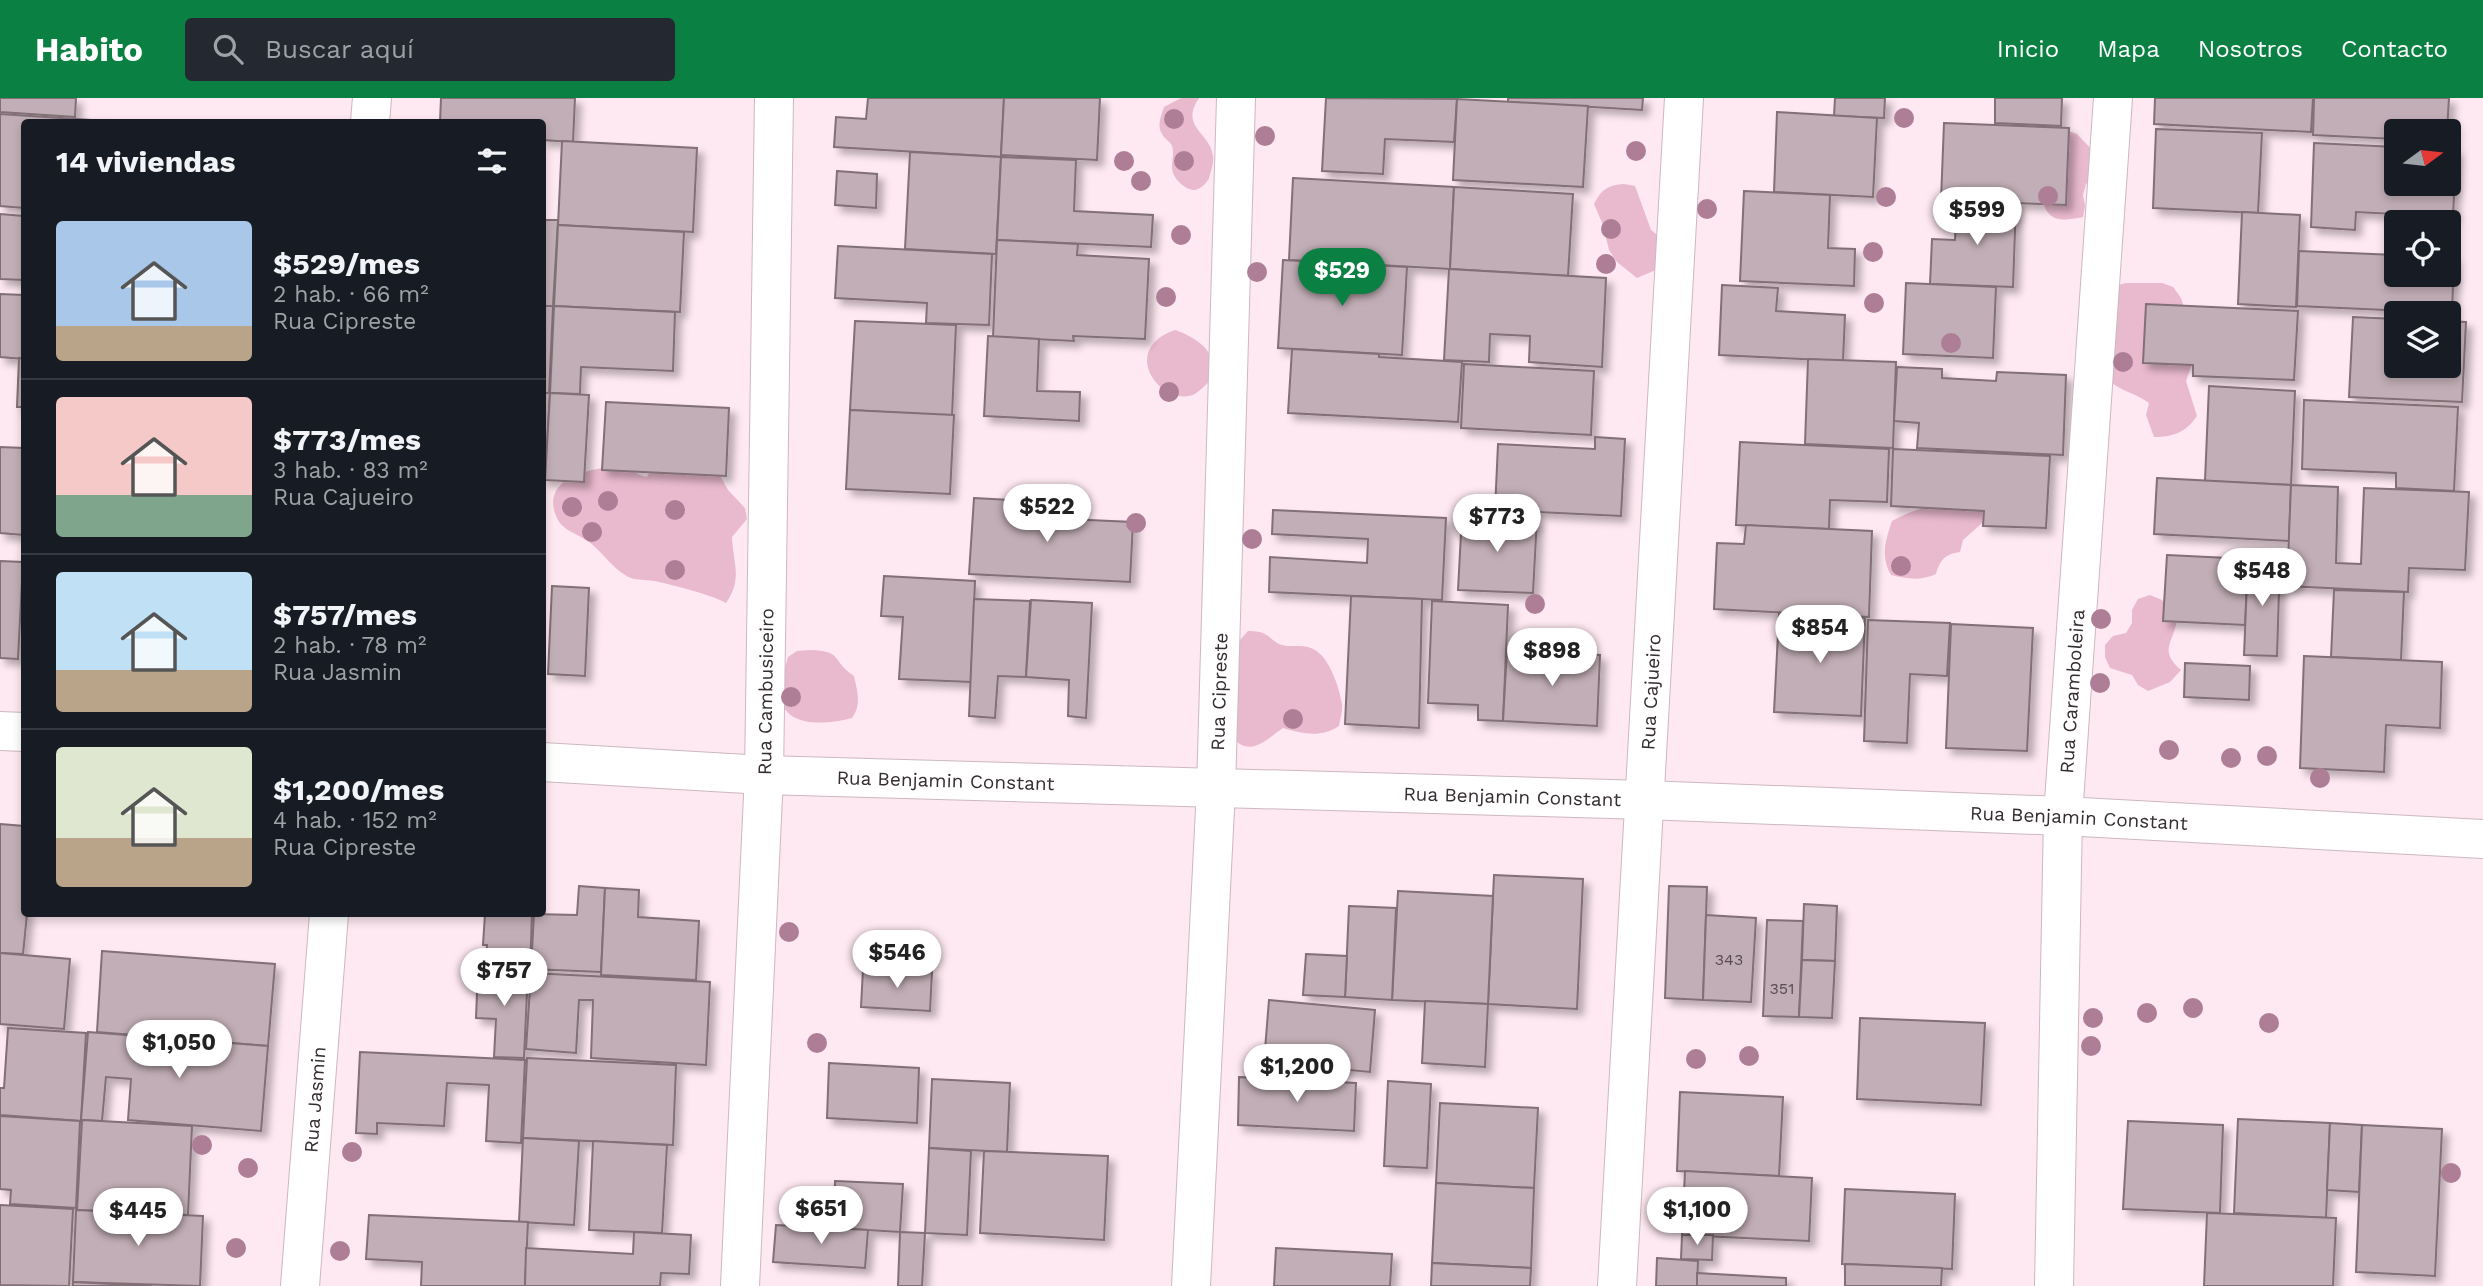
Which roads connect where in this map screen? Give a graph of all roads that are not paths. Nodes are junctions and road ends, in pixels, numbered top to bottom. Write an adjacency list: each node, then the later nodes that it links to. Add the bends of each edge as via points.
1 (372, 98): 6 (street)
2 (774, 98): 10 (street, Rua Cambusiceiro)
3 (1236, 98): 11 (street, Rua Cipreste)
4 (1684, 98): 12 (street, Rua Cajueiro)
5 (2113, 98): 13 (street, Rua Caramboleira)
6 (370, 119)
7 (0, 731): 8 (street)
8 (21, 733)
9 (546, 762): 10 (street, Rua Benjamin Constant)
10 (764, 775): 11 (street, Rua Benjamin Constant); 17 (street, Rua Cambusiceiro)
11 (1216, 789): 12 (street, Rua Benjamin Constant); 18 (street, Rua Cipreste)
12 (1645, 800): 13 (street, Rua Benjamin Constant); 19 (street, Rua Cajueiro)
13 (2063, 816): 14 (street, Rua Benjamin Constant); 20 (street, Rua Caramboleira)
14 (2483, 839)
15 (329, 917): 16 (street, Rua Jasmin)
16 (300, 1286)
17 (740, 1286)
18 (1191, 1286)
19 (1617, 1286)
20 (2054, 1286)

